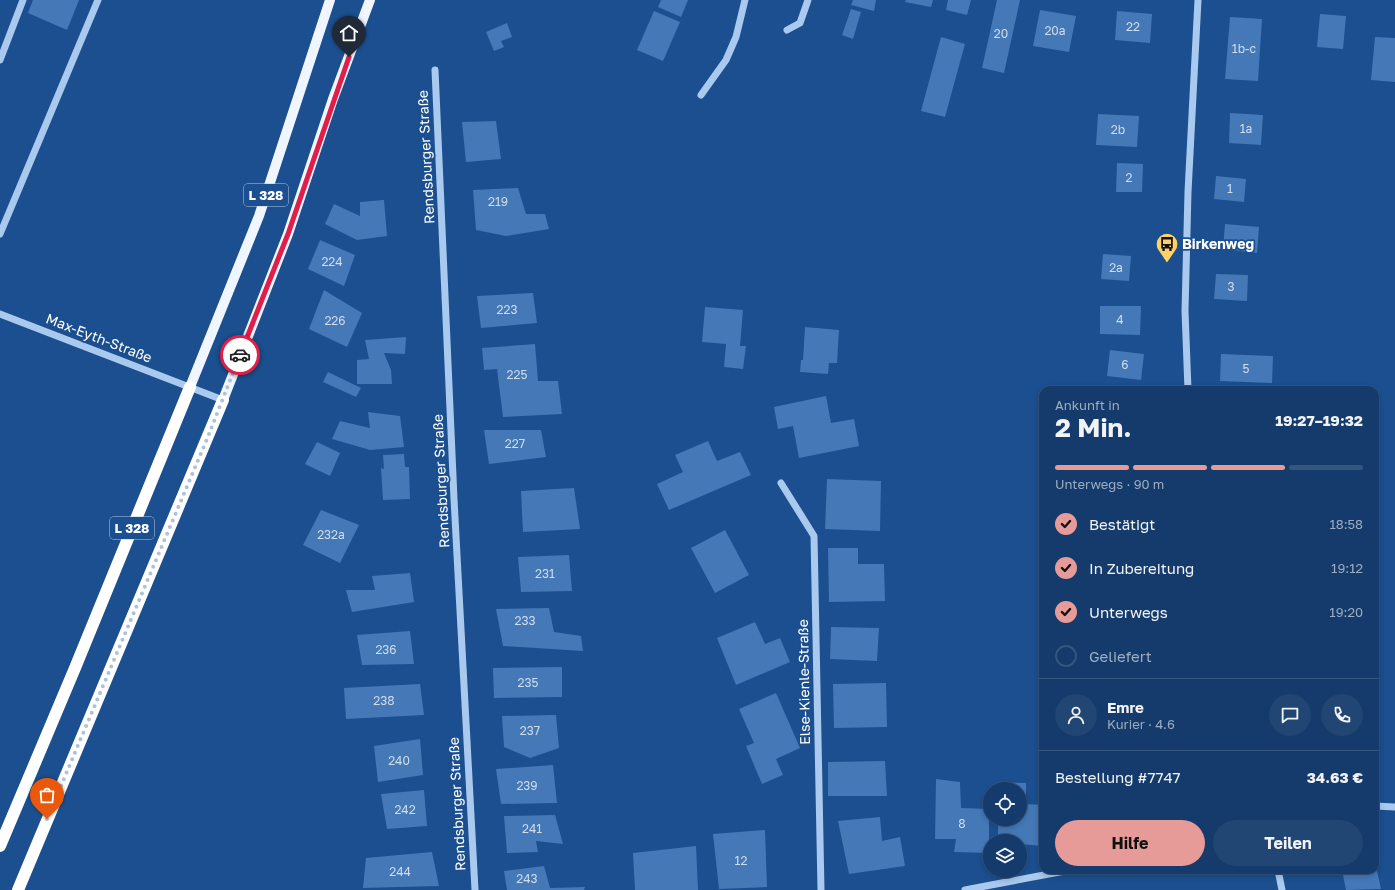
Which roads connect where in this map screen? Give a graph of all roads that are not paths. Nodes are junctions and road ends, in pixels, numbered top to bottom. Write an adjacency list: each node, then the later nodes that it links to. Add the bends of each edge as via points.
1 (23, 0): 9 (street)
2 (98, 0): 12 (street)
3 (330, 0): 15 (main road, L 328, via 259,216)
4 (370, 0): 16 (main road, L 328, via 333,99 288,234)
5 (745, 0): 11 (street, via 736,37 726,60)
6 (808, 0): 8 (street, via 800,23)
7 (1198, 0): 14 (street, via 1187,200 1185,311)
8 (787, 30)
9 (0, 60)
10 (435, 70): 24 (street, Rendsburger Straße)
11 (701, 95)
12 (0, 234)
13 (0, 314): 15 (street, Max-Eyth-Straße)
14 (1188, 386)
15 (190, 387): 16 (street, Max-Eyth-Straße); 20 (highway, L 328)
16 (223, 400): 23 (highway, L 328)
17 (781, 483): 25 (street, Else-Kienle-Straße, via 814,536)
18 (1379, 806): 19 (street)
19 (1395, 807)
20 (0, 846)
21 (1049, 874): 26 (street)
22 (1279, 874): 27 (street)
23 (18, 890)
24 (475, 890)
25 (821, 890)
26 (964, 890)
27 (1282, 890)

